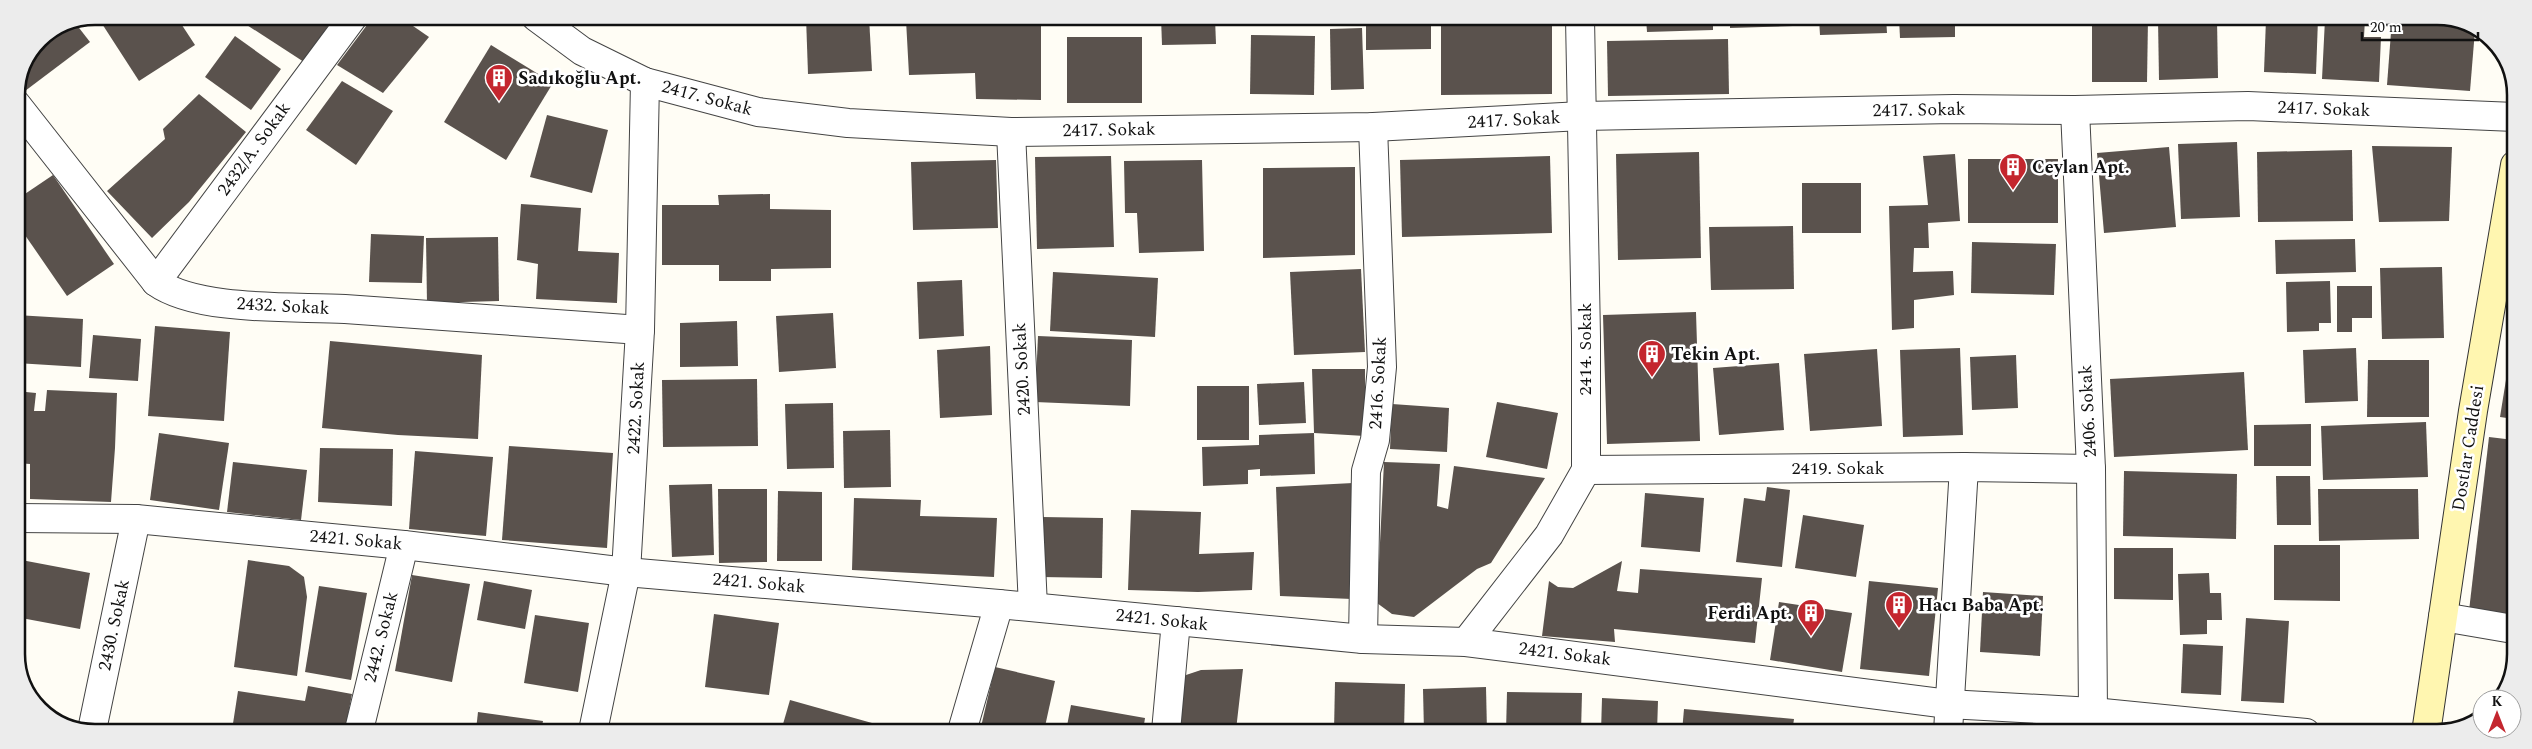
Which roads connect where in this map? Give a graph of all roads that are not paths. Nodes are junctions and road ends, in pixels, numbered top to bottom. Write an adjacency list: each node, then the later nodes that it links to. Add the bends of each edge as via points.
1 (346, 25): 12 (street, 2432/A. Sokak)
2 (547, 25): 4 (street, 2417. Sokak, via 582,51)
3 (1580, 25): 7 (street, 2414. Sokak)
4 (645, 82): 10 (street, 2417. Sokak, via 758,112 848,123); 13 (street, 2422. Sokak)
5 (2075, 110): 7 (street, 2417. Sokak, via 1944,109); 8 (street, 2417. Sokak, via 2248,106); 15 (street, 2406. Sokak)
6 (25, 115): 12 (street, 2432. Sokak)
7 (1582, 116): 9 (street, 2417. Sokak); 16 (street, 2414. Sokak)
8 (2507, 117)
9 (1374, 127): 10 (street, 2417. Sokak); 26 (street, 2416. Sokak, via 1382,367 1374,440 1366,471)
10 (1011, 132): 22 (street, 2420. Sokak)
11 (2507, 212): 23 (main road, Dostlar Caddesi)
12 (156, 282): 13 (street, 2432. Sokak, via 179,295 235,304)
13 (640, 330): 20 (street, 2422. Sokak)
14 (1964, 467): 15 (street, 2419. Sokak); 16 (street, 2419. Sokak); 28 (street)
15 (2091, 469): 29 (street, 2406. Sokak)
16 (1586, 470): 27 (street, via 1549,535)
17 (25, 518): 18 (street, 2421. Sokak)
18 (136, 520): 19 (street, 2421. Sokak); 30 (street, 2430. Sokak)
19 (404, 544): 20 (street, 2421. Sokak); 31 (street, 2442. Sokak)
20 (626, 572): 21 (street, 2421. Sokak); 32 (street, 2422. Sokak)
21 (999, 604): 22 (street, 2421. Sokak); 33 (street)
22 (1033, 607): 24 (street, 2421. Sokak)
23 (2443, 616): 25 (street); 37 (main road, Dostlar Caddesi)
24 (1176, 621): 26 (street, 2421. Sokak); 34 (street)
25 (2507, 628)
26 (1363, 639): 27 (street, 2421. Sokak)
27 (1466, 642): 28 (street, 2421. Sokak)
28 (1948, 704): 29 (street, 2421. Sokak); 35 (street)
29 (2093, 712): 36 (street, 2421. Sokak)
30 (93, 724)
31 (359, 724)
32 (594, 724)
33 (964, 724)
34 (1167, 724)
35 (1948, 724)
36 (2215, 724)
37 (2427, 724)

